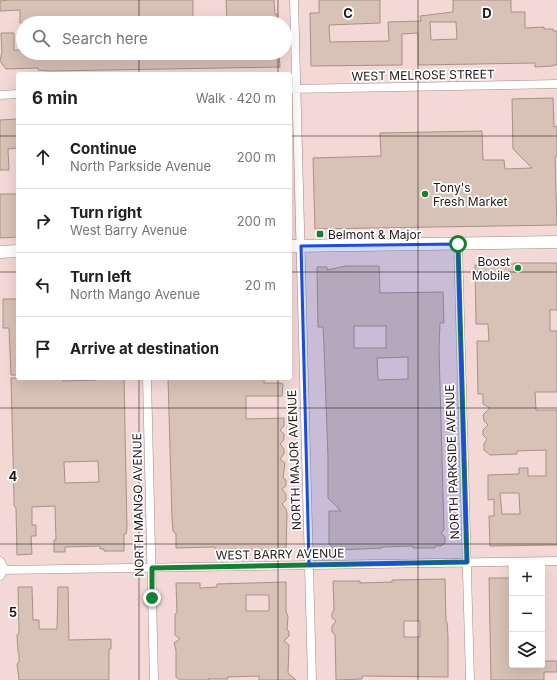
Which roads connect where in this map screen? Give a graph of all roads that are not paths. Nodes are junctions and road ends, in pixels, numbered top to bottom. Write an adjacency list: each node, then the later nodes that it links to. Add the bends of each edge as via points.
1 (294, 0): 3 (street, NORTH MAJOR AVENUE)
2 (557, 84): 3 (street, WEST MELROSE STREET)
3 (293, 89): 8 (street, NORTH MAJOR AVENUE)
4 (16, 94): 5 (street)
5 (0, 95)
6 (557, 242): 7 (main road)
7 (458, 244): 8 (main road); 14 (street, NORTH PARKSIDE AVENUE)
8 (295, 246): 15 (street, NORTH MAJOR AVENUE)
9 (16, 251): 10 (main road)
10 (0, 252)
11 (147, 380): 16 (street, NORTH MANGO AVENUE)
12 (557, 561): 14 (street, WEST BARRY AVENUE)
13 (0, 562): 17 (street)
14 (467, 562): 15 (street, WEST BARRY AVENUE); 20 (street, NORTH PARKSIDE AVENUE)
15 (309, 565): 16 (street, WEST BARRY AVENUE); 19 (street, NORTH MAJOR AVENUE)
16 (152, 568): 17 (street, WEST BARRY AVENUE); 18 (street, NORTH MANGO AVENUE)
17 (2, 573)
18 (154, 680)
19 (312, 680)
20 (470, 680)

